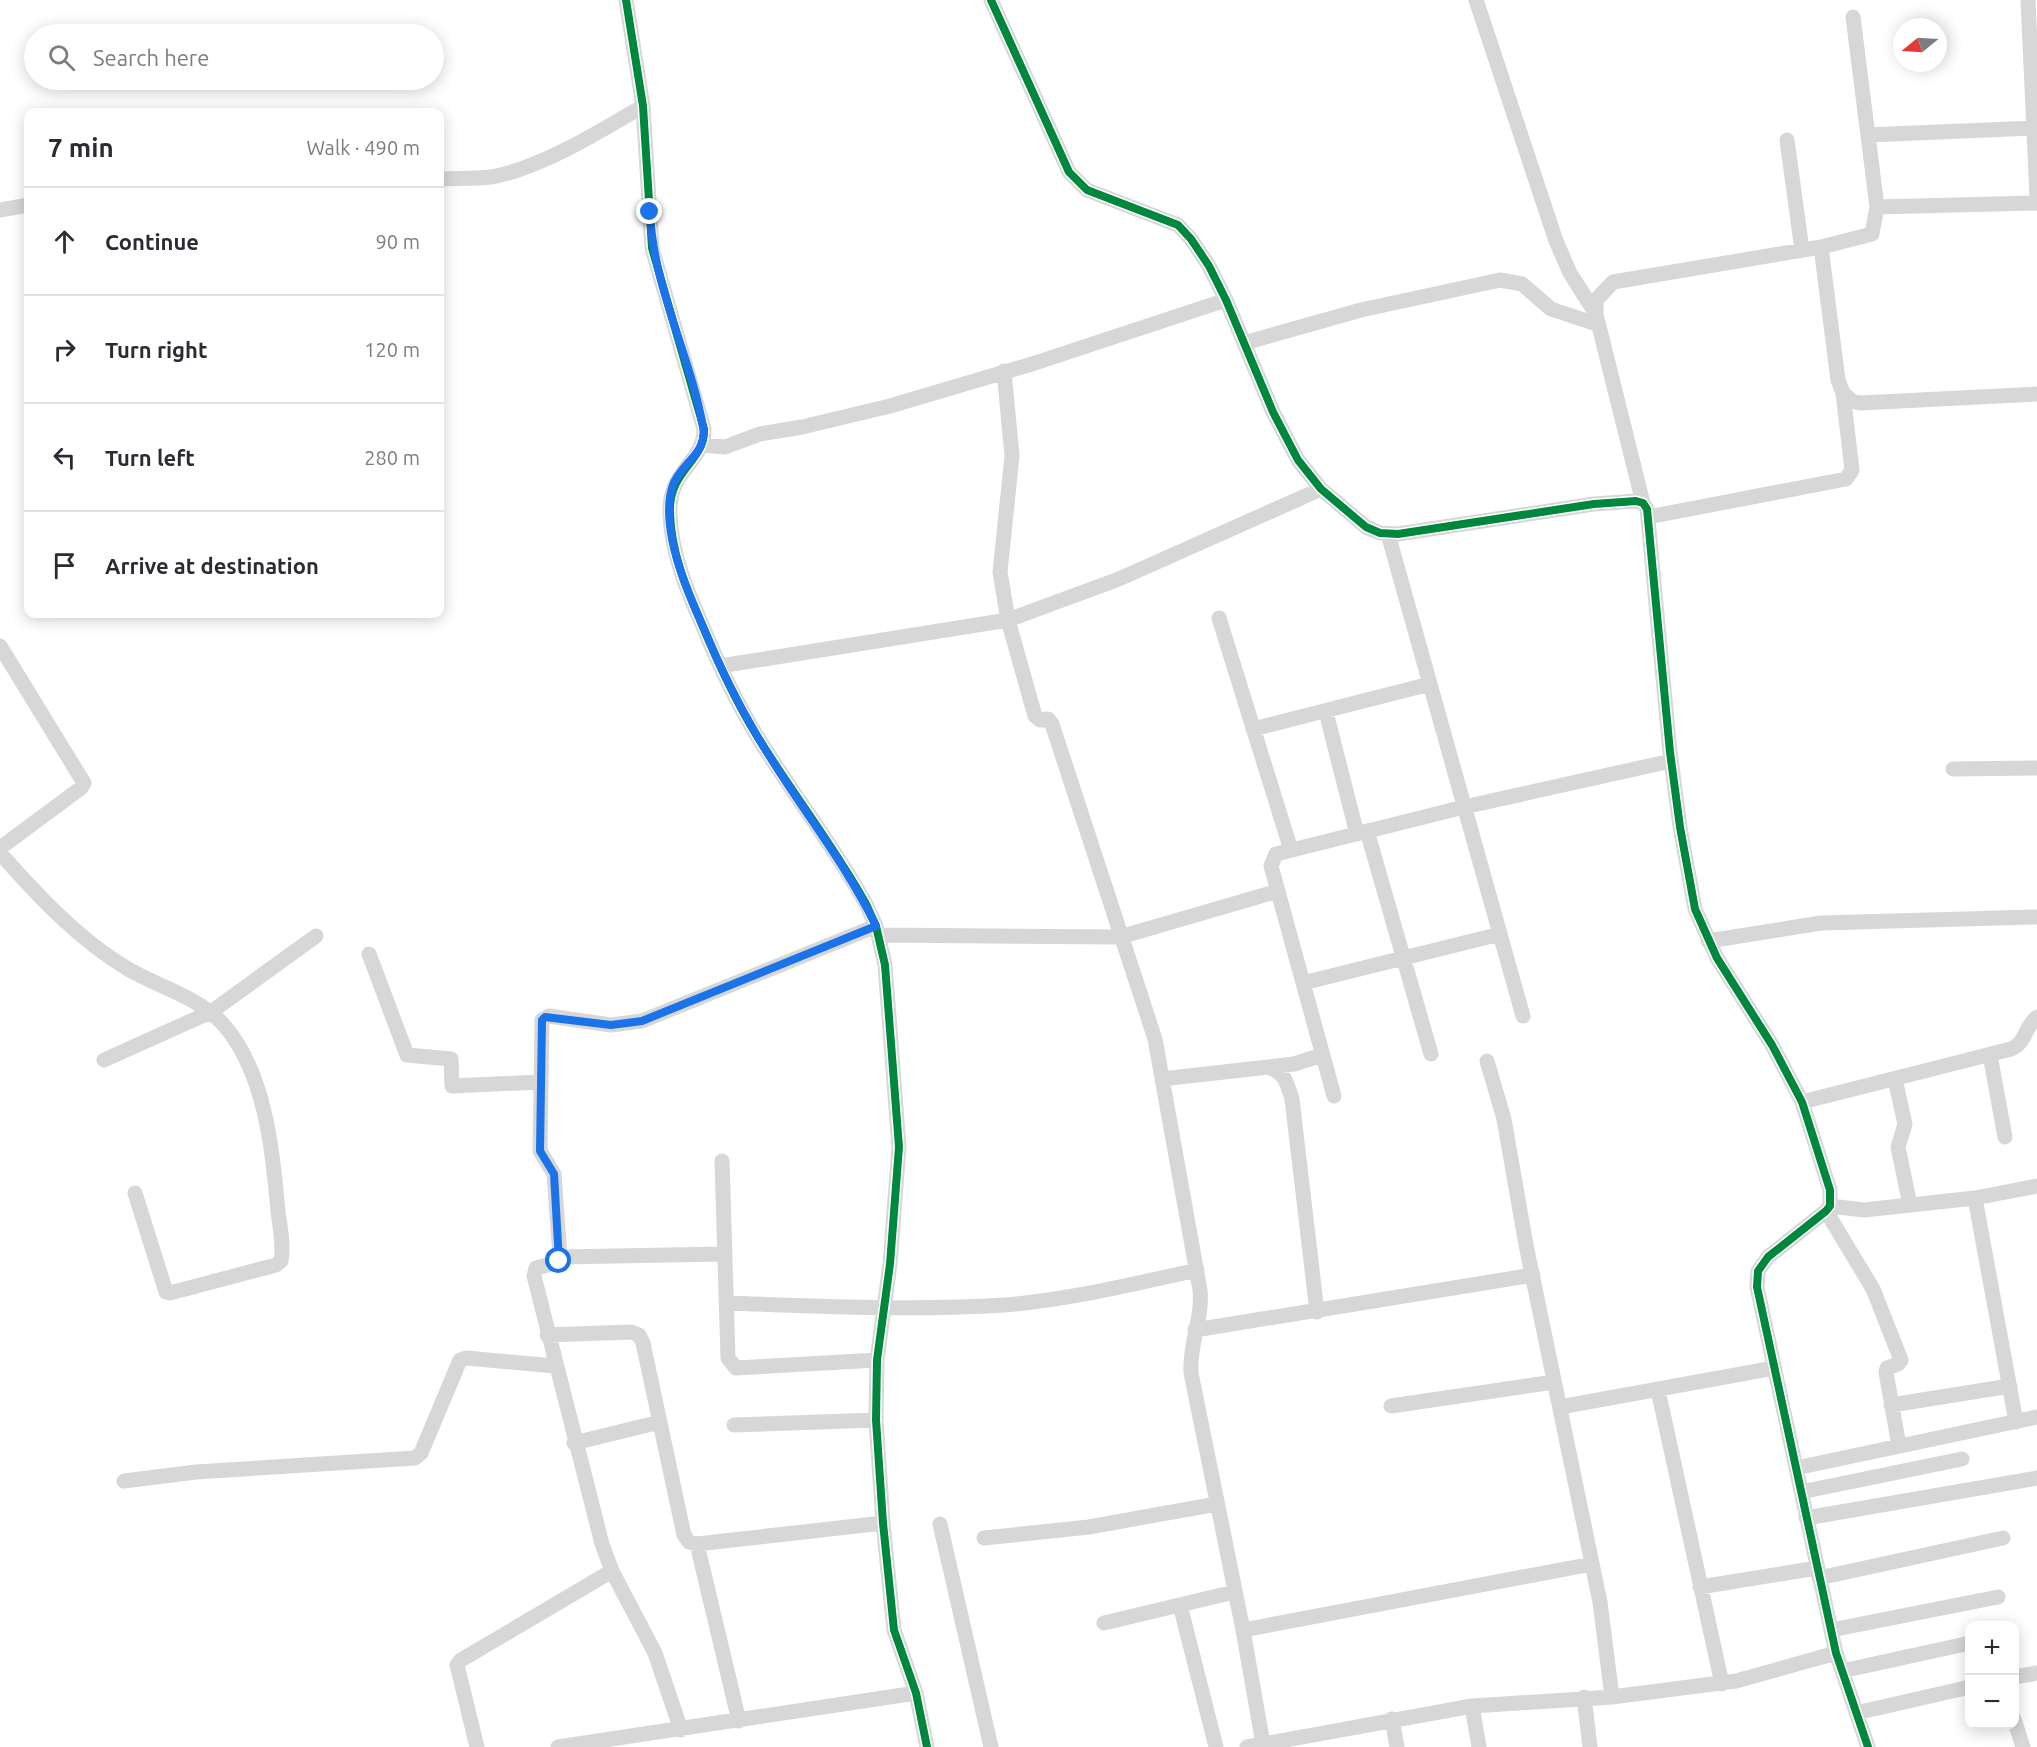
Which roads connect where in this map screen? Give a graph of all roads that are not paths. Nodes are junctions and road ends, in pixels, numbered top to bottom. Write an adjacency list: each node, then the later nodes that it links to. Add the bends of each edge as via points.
1 (626, 0): 6 (street)
2 (991, 0): 18 (street, via 1069,172 1087,190 1178,225 1209,266)
3 (1476, 0): 19 (street, via 1556,241)
4 (2028, 0): 7 (street)
5 (1853, 17): 8 (street)
6 (643, 106): 10 (street, via 601,132 509,173); 24 (street, via 652,248 704,429)
7 (2034, 128): 8 (street); 11 (street)
8 (1868, 135): 14 (street)
9 (1786, 140): 17 (street)
10 (444, 179)
11 (2037, 197)
12 (2037, 202): 14 (street)
13 (24, 206): 15 (street)
14 (1877, 207): 16 (street, via 1874,230 1868,237)
15 (0, 210)
16 (1821, 247): 17 (street); 22 (street, via 1838,380)
17 (1802, 250): 19 (street, via 1613,282 1596,300)
18 (1226, 300): 20 (street); 21 (street)
19 (1597, 320): 20 (street, via 1551,309 1522,284 1500,280 1361,310); 26 (street)
20 (1244, 343): 25 (street, via 1285,437)
21 (1004, 371): 24 (street, via 862,413 760,434 724,447); 29 (street, via 1012,440 1000,572)
22 (1843, 393): 23 (street, via 1860,403); 26 (street, via 1852,470 1846,479)
23 (2037, 394)
24 (703, 445): 31 (street, via 673,484 669,512 678,564)
25 (1321, 489): 27 (street, via 1366,527); 29 (street, via 1119,579)
26 (1646, 510): 27 (street, via 1636,501 1594,504); 35 (street)
27 (1388, 534): 32 (street)
28 (1219, 618): 34 (street)
29 (1008, 620): 31 (street); 48 (street, via 1035,716 1052,724)
30 (0, 646): 40 (street, via 84,783)
31 (720, 666): 45 (street, via 756,735 854,883)
32 (1430, 684): 33 (street); 38 (street)
33 (1326, 712): 34 (street); 39 (street)
34 (1253, 729): 41 (street)
35 (1671, 761): 38 (street); 49 (street, via 1695,909)
36 (2037, 768): 37 (street)
37 (1953, 770)
38 (1464, 807): 39 (street); 46 (street)
39 (1362, 832): 41 (street); 51 (street)
40 (0, 848)
41 (1291, 850): 43 (street, via 1272,859)
42 (0, 853): 53 (street, via 102,951)
43 (1278, 891): 48 (street); 52 (street)
44 (2037, 917): 49 (street, via 1821,923)
45 (877, 931): 48 (street); 64 (street, via 642,1021 611,1025 545,1017); 79 (street, via 888,987 899,1147 890,1264)
46 (1500, 934): 51 (street); 54 (street)
47 (316, 936): 53 (street)
48 (1120, 938): 62 (street, via 1155,1040)
49 (1708, 941): 66 (street)
50 (369, 954): 64 (street, via 407,1055 451,1059 452,1086)
51 (1402, 959): 52 (street); 56 (street)
52 (1303, 983): 57 (street)
53 (211, 1012): 59 (street); 70 (street, via 240,1050 267,1122 281,1261 166,1292)
54 (1523, 1016)
55 (2037, 1017): 58 (street, via 2018,1047)
56 (1431, 1054)
57 (1323, 1055): 61 (street); 65 (street)
58 (1990, 1055): 63 (street); 67 (street)
59 (104, 1059)
60 (1487, 1061): 77 (street, via 1504,1119)
61 (1268, 1067): 62 (street); 80 (street, via 1285,1078 1292,1099)
62 (1161, 1079): 76 (street)
63 (1895, 1079): 66 (street); 72 (street, via 1905,1124 1898,1147)
64 (540, 1082): 75 (street, via 540,1151 554,1174)
65 (1334, 1096)
66 (1802, 1102): 73 (street, via 1830,1190)
67 (2004, 1137)
68 (722, 1161): 74 (street)
69 (2037, 1186): 71 (street)
70 (135, 1193)
71 (1975, 1198): 72 (street); 87 (street)
72 (1910, 1205): 73 (street, via 1854,1211)
73 (1828, 1208): 85 (street, via 1768,1257 1758,1271 1757,1287); 89 (street, via 1873,1289 1900,1360 1887,1368)
74 (724, 1254): 75 (street); 78 (street)
75 (560, 1257): 82 (street, via 534,1271)
76 (1197, 1270): 79 (street, via 1055,1299 1003,1305); 81 (street, via 1201,1304)
77 (1533, 1275): 80 (street); 86 (street)
78 (726, 1303): 79 (street); 83 (street, via 728,1358 734,1367)
79 (882, 1308): 83 (street)
80 (1317, 1312): 81 (street)
81 (1195, 1330): 104 (street, via 1191,1374)
82 (548, 1335): 84 (street); 94 (street, via 639,1335)
83 (877, 1360): 93 (street)
84 (555, 1366): 97 (street); 102 (street, via 460,1360 415,1458 196,1472)
85 (1774, 1368): 88 (street); 100 (street)
86 (1554, 1382): 90 (street); 91 (street)
87 (2010, 1386): 89 (street); 95 (street)
88 (1658, 1390): 91 (street); 114 (street)
89 (1891, 1405): 98 (street)
90 (1390, 1406)
91 (1560, 1407): 111 (street)
92 (2037, 1417): 95 (street)
93 (876, 1419): 96 (street); 106 (street)
94 (660, 1422): 97 (street); 110 (street, via 684,1535 688,1542)
95 (2016, 1422): 98 (street)
96 (734, 1425)
97 (574, 1443): 112 (street)
98 (1899, 1446): 100 (street)
99 (1962, 1459): 103 (street)
100 (1796, 1468): 103 (street)
101 (2037, 1478): 105 (street)
102 (124, 1481)
103 (1801, 1492): 105 (street)
104 (1217, 1504): 108 (street, via 1089,1527); 115 (street)
105 (1806, 1518): 113 (street)
106 (883, 1523): 110 (street); 128 (street, via 894,1630)
107 (940, 1524): 143 (street)
108 (984, 1538)
109 (2003, 1538): 113 (street)
110 (697, 1544): 134 (street)
111 (1592, 1564): 119 (street); 130 (street)
112 (612, 1571): 136 (street, via 655,1653); 140 (street, via 457,1665)
113 (1818, 1573): 114 (street); 120 (street)
114 (1700, 1587): 126 (street)
115 (1234, 1592): 117 (street); 119 (street)
116 (1998, 1597): 120 (street)
117 (1180, 1605): 118 (street); 144 (street)
118 (1104, 1623)
119 (1243, 1630): 139 (street)
120 (1831, 1630): 122 (street)
121 (1965, 1644): 123 (street)
122 (1836, 1653): 123 (street); 126 (street)
123 (1842, 1671): 132 (street)
124 (2037, 1673): 125 (street)
125 (2019, 1676)
126 (1722, 1684): 130 (street)
127 (1965, 1688): 132 (street)
128 (916, 1693): 134 (street); 142 (street)
129 (1584, 1697): 130 (street); 131 (street); 147 (street)
130 (1612, 1697)
131 (1472, 1706): 133 (street); 146 (street)
132 (1856, 1713): 148 (street)
133 (1392, 1719): 138 (street); 145 (street)
134 (739, 1721): 136 (street)
135 (2017, 1729): 149 (street)
136 (681, 1730): 137 (street)
137 (622, 1743): 141 (street)
138 (1282, 1744): 139 (street)
139 (1255, 1745)
140 (477, 1747)
141 (558, 1747)
142 (927, 1747)
143 (991, 1747)
144 (1216, 1747)
145 (1397, 1747)
146 (1479, 1747)
147 (1590, 1747)
148 (1868, 1747)
149 (2023, 1747)

